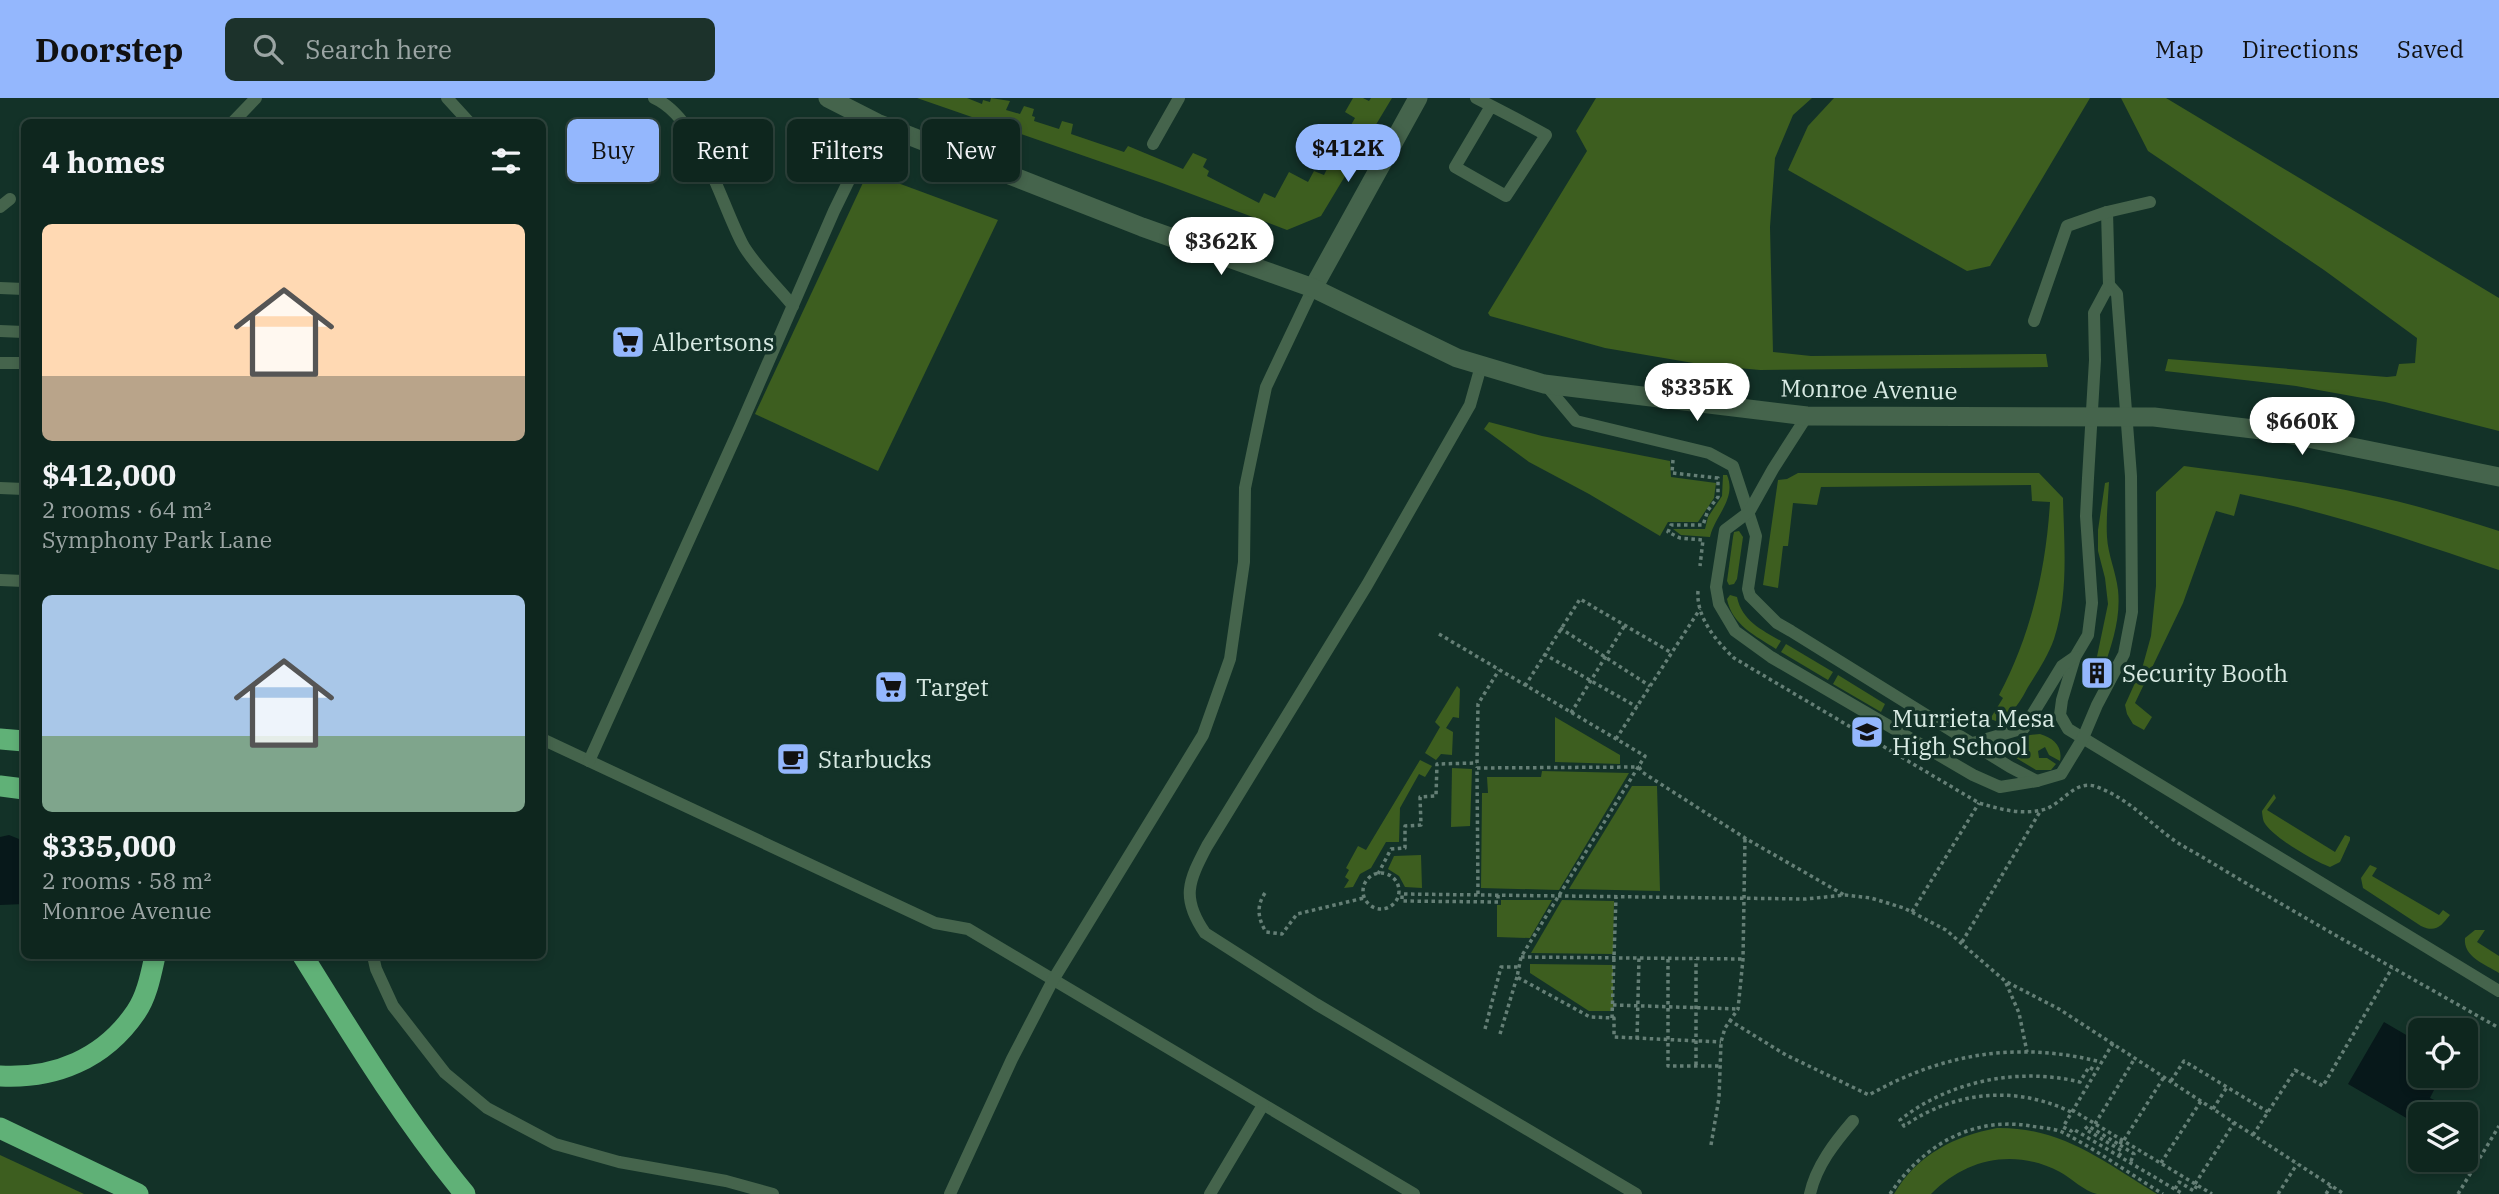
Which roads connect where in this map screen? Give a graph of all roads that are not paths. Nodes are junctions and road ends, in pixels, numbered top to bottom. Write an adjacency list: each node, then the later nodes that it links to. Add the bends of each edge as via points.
1 (256, 98): 9 (lane)
2 (447, 98): 10 (lane)
3 (654, 98): 21 (lane, via 689,129 743,246)
4 (828, 98): 11 (street, Monroe Avenue)
5 (1179, 98): 13 (lane)
6 (1418, 98): 19 (street)
7 (1476, 98): 8 (lane)
8 (1491, 106): 8 (lane, via 1546,135 1506,196 1455,167)
9 (236, 119)
10 (466, 119)
11 (869, 119)
12 (908, 135): 19 (street, Monroe Avenue)
13 (1153, 144)
14 (848, 182): 21 (lane)
15 (2150, 202): 16 (lane)
16 (2107, 212): 17 (lane); 22 (lane, via 2067,226)
17 (2109, 285): 30 (lane, via 2094,313); 31 (lane, via 2117,294)
18 (0, 288): 20 (lane)
19 (1313, 288): 27 (street, Monroe Avenue, via 1457,359); 51 (lane, via 1266,387 1245,488 1244,562 1230,659 1203,734)
20 (21, 289)
21 (793, 306): 44 (lane)
22 (2034, 321)
23 (0, 331): 24 (lane)
24 (21, 331)
25 (0, 363): 26 (lane)
26 (21, 363)
27 (1481, 366): 28 (street, Monroe Avenue); 63 (lane, via 1470,405 1367,585 1207,846 1188,896 1205,933)
28 (1544, 384): 29 (street, Monroe Avenue); 35 (lane, via 1576,421 1709,453 1732,466)
29 (1808, 416): 30 (street, Monroe Avenue); 35 (lane)
30 (2091, 416): 31 (street, Monroe Avenue); 38 (lane, via 2086,516 2092,603 2088,635)
31 (2126, 416): 32 (street, Monroe Avenue, via 2278,432); 40 (lane, via 2132,612 2124,653)
32 (2499, 477)
33 (0, 488): 34 (lane)
34 (21, 489)
35 (1749, 512): 43 (lane, via 1756,536 1748,589 1754,602 1777,623); 45 (lane, via 1725,530 1716,587 1719,604 1735,631 1771,657 1973,775 2000,787)
36 (0, 580): 37 (lane)
37 (21, 582)
38 (2075, 657): 40 (lane, via 2060,715 2068,729); 43 (lane, via 2062,666 2024,728)
39 (0, 738): 41 (highway)
40 (2083, 738): 45 (lane, via 2061,774); 52 (lane)
41 (21, 741)
42 (546, 741): 44 (lane)
43 (1973, 743): 45 (lane)
44 (589, 761): 51 (lane, via 935,923 968,929)
45 (2037, 781)
46 (0, 786): 47 (highway)
47 (21, 789)
48 (154, 959): 53 (highway, via 136,1011 96,1052 62,1070 26,1078)
49 (305, 959): 58 (highway, via 365,1056)
50 (374, 959): 59 (lane, via 393,1006 445,1073 487,1108 555,1144 619,1163 713,1178)
51 (1053, 980): 54 (lane); 60 (lane)
52 (2499, 991)
53 (0, 1076)
54 (1263, 1104): 61 (lane); 62 (lane)
55 (1853, 1121): 64 (lane, via 1819,1168)
56 (0, 1128): 57 (highway)
57 (138, 1194)
58 (465, 1194)
59 (773, 1194)
60 (950, 1194)
61 (1210, 1194)
62 (1414, 1194)
63 (1636, 1194)
64 (1810, 1194)

